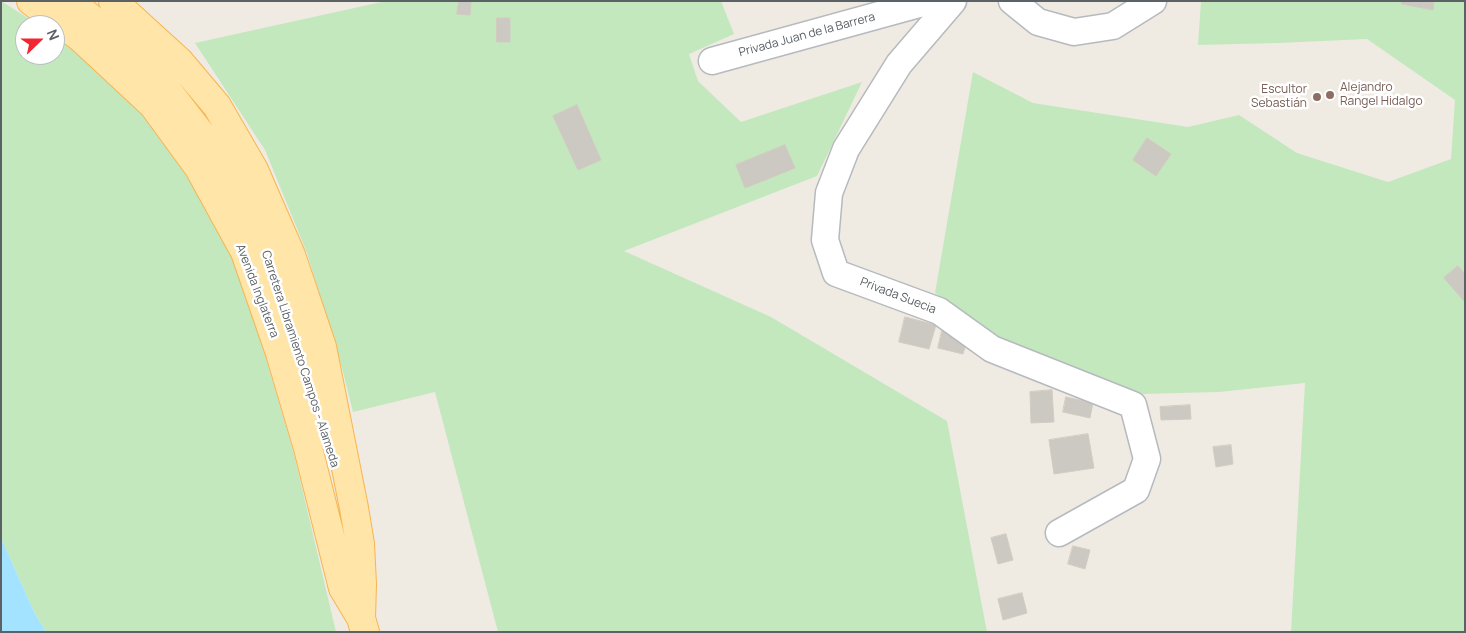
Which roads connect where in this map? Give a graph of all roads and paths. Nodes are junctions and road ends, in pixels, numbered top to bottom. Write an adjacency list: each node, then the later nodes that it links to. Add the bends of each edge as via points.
1 (31, 1): 11 (main road, Avenida Inglaterra, via 81,38 153,105 199,168 245,252 297,410 343,588)
2 (70, 1): 10 (main road, Carretera Libramiento Campos - Alameda, via 160,82 214,151 264,248)
3 (113, 1): 10 (main road, Avenida Inglaterra, via 192,76 217,106 254,170 291,254 322,347)
4 (930, 1): 8 (street, Privada Juan de la Barrera)
5 (953, 1): 9 (street, Privada Suecia, via 899,64 846,149 829,192 824,240 836,273 939,311 992,349 1132,405 1147,459 1136,490)
6 (1012, 1): 7 (street, via 1038,22 1074,32 1113,26)
7 (1153, 1)
8 (712, 62)
9 (1059, 533)
10 (360, 544): 11 (main road, Avenida Inglaterra)
11 (363, 625)

